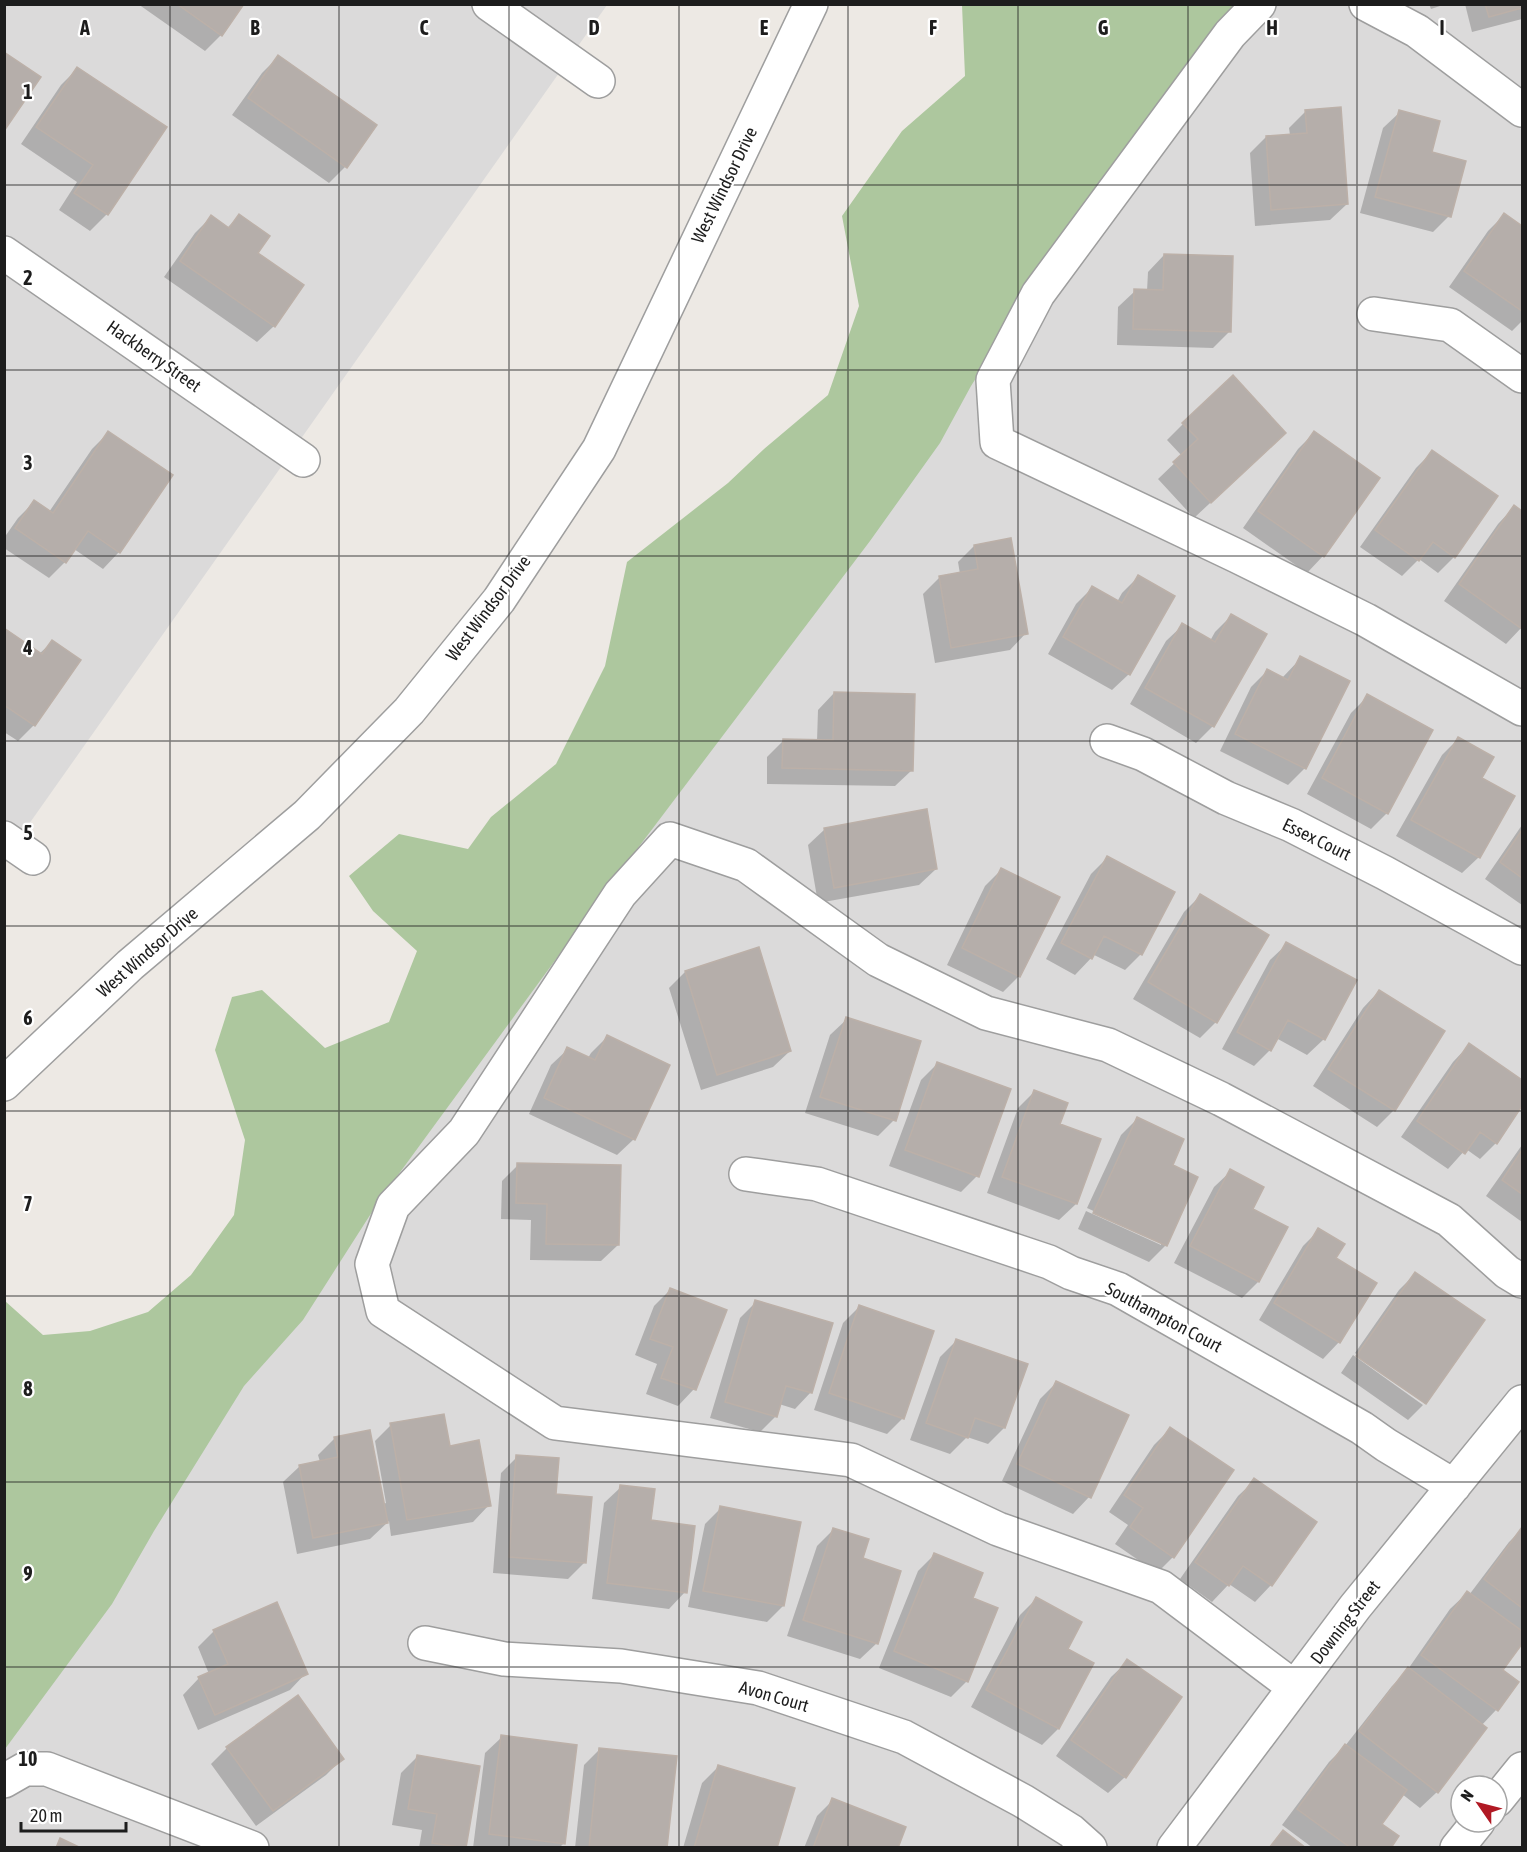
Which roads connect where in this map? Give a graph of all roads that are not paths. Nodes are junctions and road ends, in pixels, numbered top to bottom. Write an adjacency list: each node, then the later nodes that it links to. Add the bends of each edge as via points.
1 (489, 4): 5 (street)
2 (1259, 4): 11 (street, via 1230,34 1038,294 993,380 997,442 1366,620)
3 (1366, 4): 6 (street, via 1417,31)
4 (811, 6): 16 (street, West Windsor Drive, via 599,449 499,600 409,711 307,816 129,965)
5 (598, 81)
6 (1522, 110)
7 (4, 253): 10 (street, Hackberry Street)
8 (1374, 314): 9 (street, via 1450,325)
9 (1522, 376)
10 (303, 460)
11 (1522, 709)
12 (1107, 741): 15 (street, Essex Court, via 1143,754 1226,798 1291,825)
13 (4, 838): 14 (street)
14 (33, 858)
15 (1522, 948)
16 (4, 1084)
17 (746, 1174): 20 (street, Southampton Court, via 817,1184 1118,1289 1362,1428)
18 (1522, 1281): 22 (street, via 1449,1220 1221,1099 1108,1045 986,1013 878,960 746,865 670,839 620,894 464,1132 393,1206 372,1264 383,1311 555,1424 851,1460 998,1529 1161,1587)
19 (1522, 1402): 20 (street, Downing Street)
20 (1454, 1486): 22 (street, Downing Street)
21 (425, 1643): 28 (street, Avon Court, via 504,1659 621,1666 758,1688 904,1737 1023,1801 1071,1831)
22 (1294, 1688): 29 (street, Downing Street)
23 (1522, 1769): 25 (street)
24 (4, 1781): 27 (street, via 25,1769 47,1770)
25 (1509, 1785)
26 (1469, 1834): 30 (street)
27 (252, 1848)
28 (1090, 1848)
29 (1174, 1848)
30 (1457, 1848)

